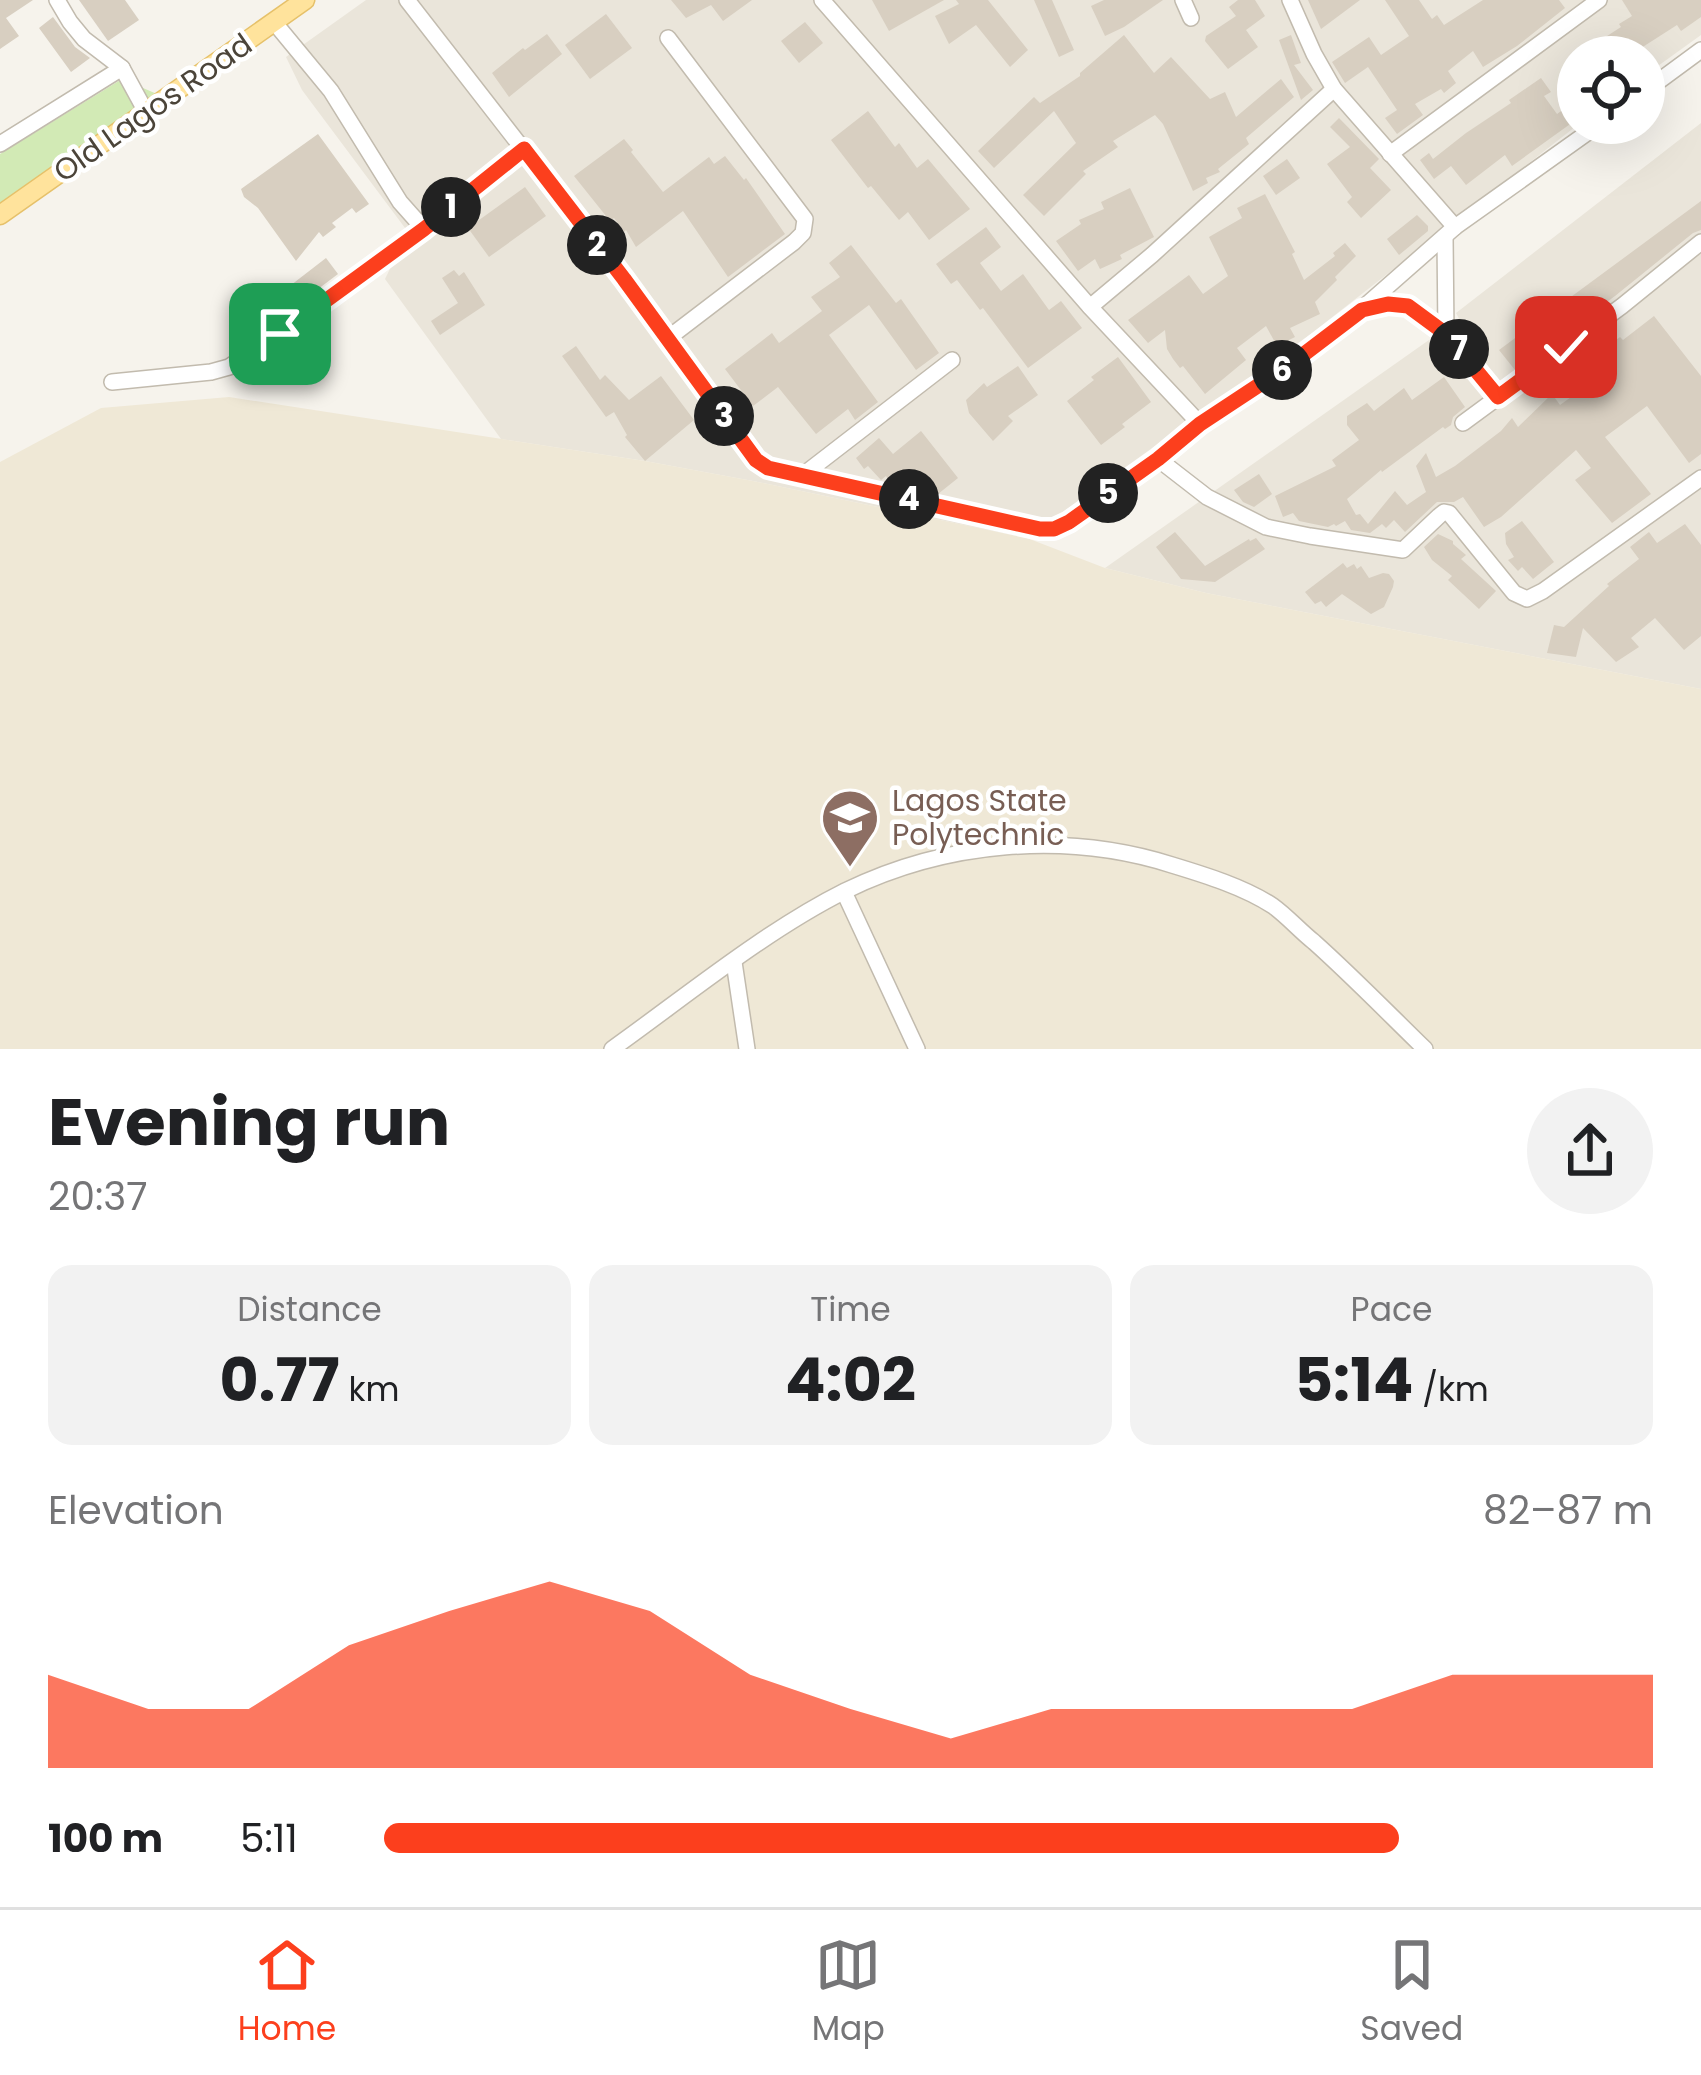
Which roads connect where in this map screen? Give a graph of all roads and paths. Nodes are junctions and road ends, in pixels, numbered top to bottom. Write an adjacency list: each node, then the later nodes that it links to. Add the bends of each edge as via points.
1 (57, 0): 13 (street, via 84,38)
2 (305, 0): 10 (main road, Old Lagos Road)
3 (407, 0): 19 (street)
4 (822, 0): 25 (street)
5 (1183, 0): 9 (street)
6 (1291, 0): 15 (street)
7 (1599, 0): 8 (street)
8 (1579, 5): 20 (street)
9 (1191, 18)
10 (274, 22): 16 (main road, Old Lagos Road); 22 (street, via 332,91)
11 (668, 38): 28 (street, via 806,219 794,242)
12 (1701, 50): 14 (street)
13 (122, 68): 16 (street); 17 (street)
14 (1665, 77)
15 (1334, 89): 20 (street); 25 (street)
16 (146, 112): 21 (main road, Old Lagos Road)
17 (0, 144)
18 (1572, 144): 23 (street)
19 (524, 149): 22 (street); 28 (street)
20 (1390, 154): 23 (street)
21 (0, 215)
22 (424, 229): 30 (street, via 220,371)
23 (1449, 232): 26 (street); 27 (street)
24 (1701, 242): 31 (street)
25 (1090, 307): 33 (street)
26 (1362, 310): 27 (street, via 1408,306); 33 (street)
27 (1446, 334): 31 (street)
28 (667, 339): 35 (street, via 756,460)
29 (952, 360): 35 (street)
30 (112, 382)
31 (1498, 397): 32 (street)
32 (1462, 423)
33 (1200, 424): 34 (street)
34 (1158, 459): 35 (street, via 1054,529); 36 (street, via 1207,497 1266,527 1310,536 1402,550 1449,513 1514,593 1527,598)
35 (803, 475)
36 (1696, 482): 37 (street)
37 (1701, 501)
38 (844, 892): 39 (street); 42 (street); 43 (street, via 916,862 974,850 1088,846 1144,856 1272,906)
39 (734, 962): 40 (street); 41 (street)
40 (612, 1049)
41 (747, 1049)
42 (917, 1049)
43 (1425, 1049)

